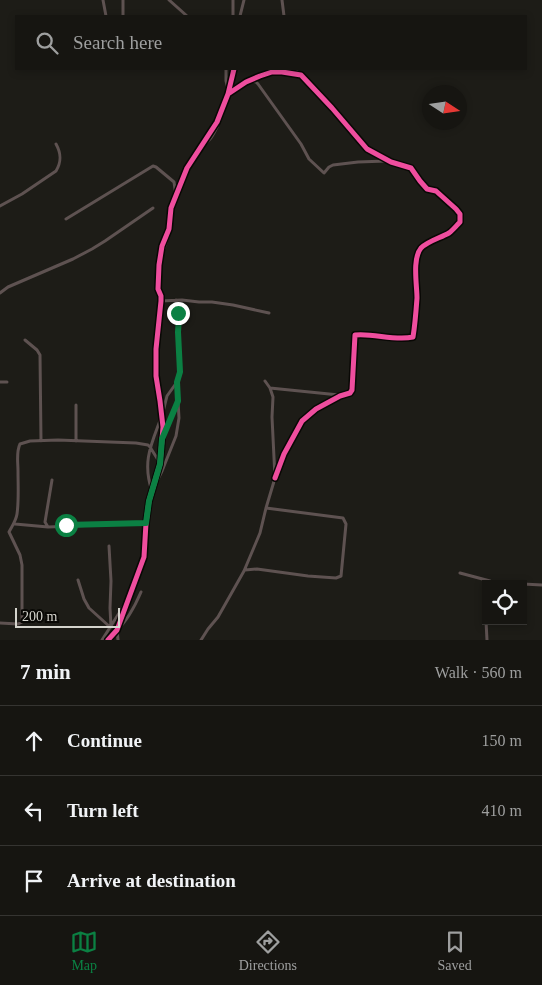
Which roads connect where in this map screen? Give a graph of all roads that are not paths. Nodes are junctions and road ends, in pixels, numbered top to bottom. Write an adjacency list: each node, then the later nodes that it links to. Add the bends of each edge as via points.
1 (103, 0): 7 (street)
2 (122, 0): 8 (street)
3 (170, 0): 9 (street)
4 (233, 0): 10 (street)
5 (244, 0): 11 (street)
6 (282, 0): 12 (street)
7 (106, 15)
8 (123, 15)
9 (186, 15)
10 (233, 15)
11 (240, 15)
12 (284, 15)
13 (226, 70): 18 (street)
14 (234, 70): 18 (street)
15 (295, 70): 16 (street)
16 (301, 75): 17 (street, via 272,72); 20 (street, via 367,149)
17 (250, 80): 18 (street); 20 (street, via 258,84 309,159 324,173 332,166)
18 (228, 93): 21 (street, via 217,122 183,176)
19 (56, 144): 22 (street, via 61,154 57,169)
20 (387, 161): 35 (street, via 413,169 427,189 436,191 456,209 460,222 447,234 421,248 416,266 413,338 355,335 352,390)
21 (176, 196): 24 (street, via 174,182 153,166); 27 (street, via 159,261)
22 (0, 206)
23 (153, 208): 25 (street, via 74,259)
24 (66, 219)
25 (0, 293)
26 (176, 300): 27 (street); 28 (street, via 212,302); 33 (street, via 180,356)
27 (161, 301): 38 (street, via 156,376)
28 (269, 313)
29 (25, 340): 40 (street, via 40,355)
30 (265, 381): 34 (street)
31 (0, 382): 32 (street)
32 (7, 382)
33 (177, 382): 36 (street); 38 (street, via 167,396)
34 (270, 388): 35 (street); 44 (street)
35 (340, 396): 44 (street, via 302,421)
36 (178, 401): 39 (street); 46 (street, via 176,436)
37 (76, 405): 41 (street)
38 (162, 416): 39 (street); 42 (street)
39 (162, 439): 43 (street)
40 (41, 441): 41 (street); 50 (street, via 20,444 18,448 18,501)
41 (76, 441): 42 (street, via 133,442)
42 (150, 446): 43 (street); 47 (street, via 147,465)
43 (160, 464): 46 (street)
44 (275, 478): 48 (street)
45 (52, 480): 51 (street, via 44,522)
46 (154, 485): 47 (street)
47 (153, 492): 49 (street)
48 (266, 508): 53 (street, via 260,533); 53 (street, via 343,518 346,524 341,576 308,576 258,569)
49 (146, 523): 51 (street); 60 (street, via 144,557)
50 (14, 524): 51 (street); 61 (street, via 10,532 22,565 22,622)
51 (48, 527)
52 (109, 546): 63 (street)
53 (244, 571): 68 (street)
54 (460, 573): 56 (street)
55 (78, 580): 63 (street, via 89,608)
56 (486, 580)
57 (527, 584): 58 (street)
58 (542, 585)
59 (141, 592): 64 (street, via 130,615)
60 (130, 596): 63 (street); 64 (street)
61 (0, 623)
62 (486, 625): 69 (street)
63 (111, 627): 65 (street)
64 (117, 630): 66 (street); 67 (street)
65 (102, 640)
66 (108, 640)
67 (118, 640)
68 (201, 640)
69 (487, 640)

